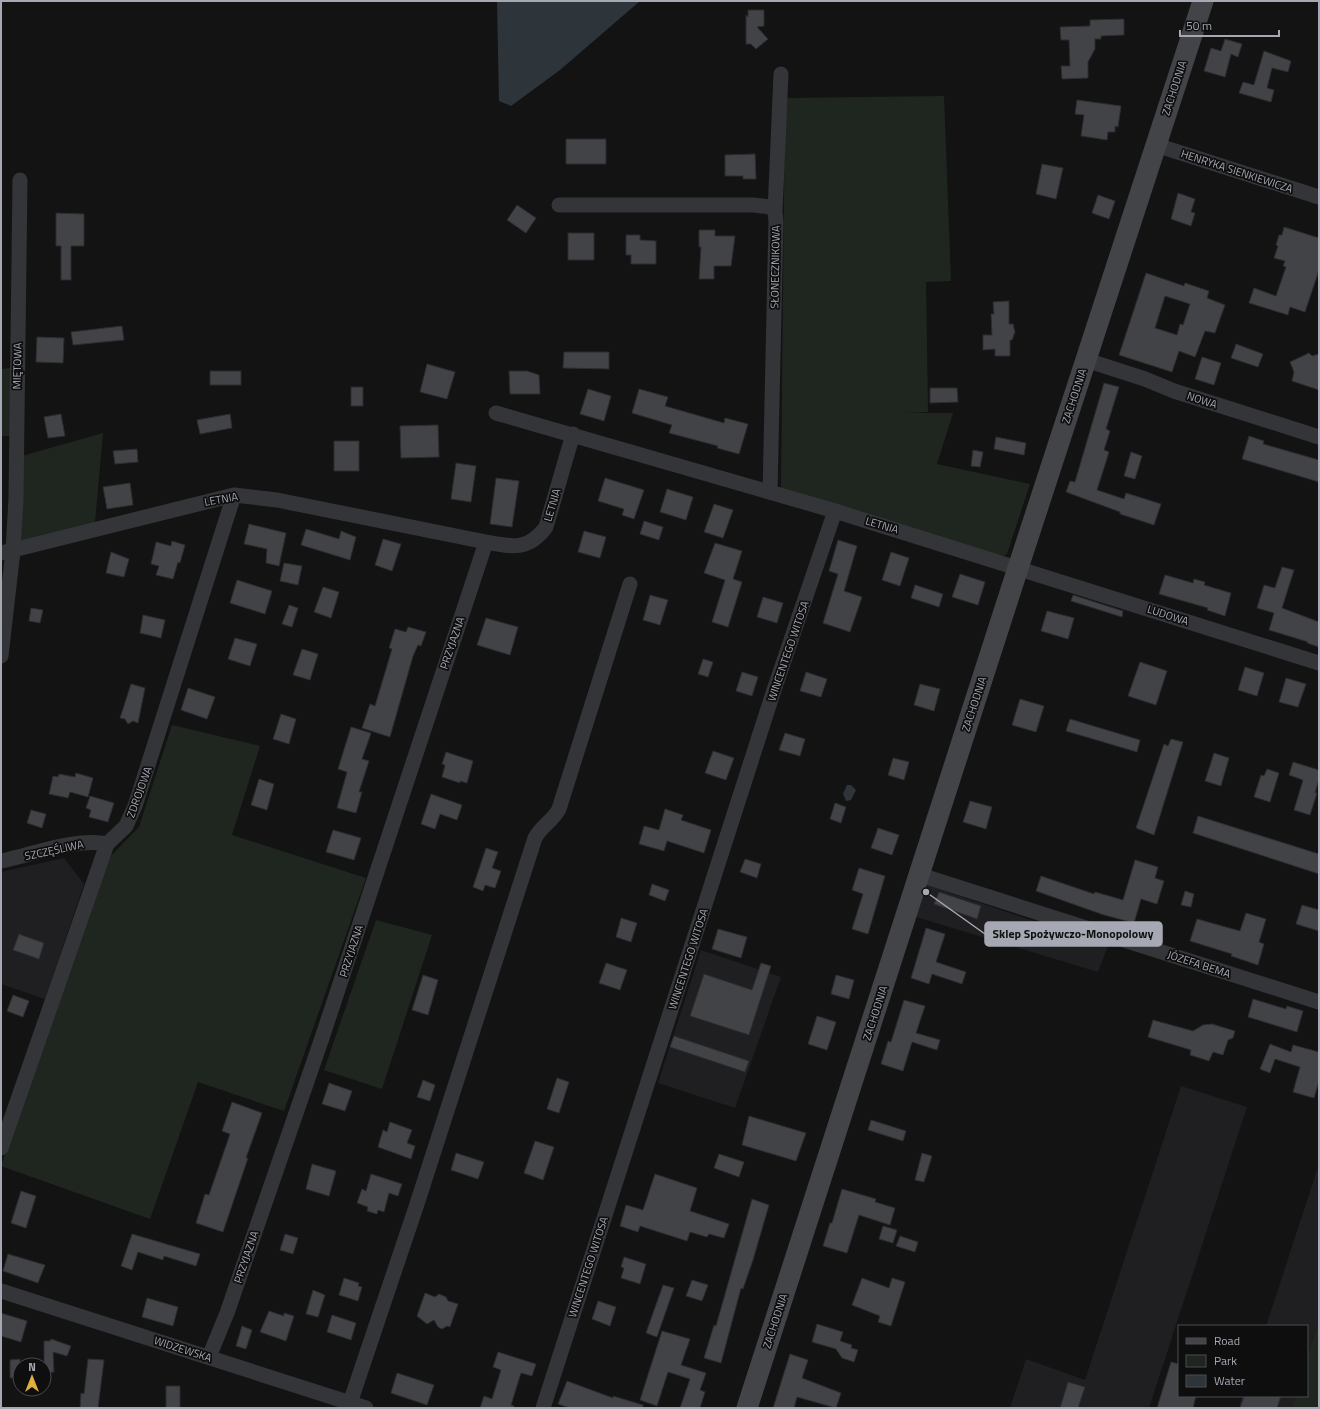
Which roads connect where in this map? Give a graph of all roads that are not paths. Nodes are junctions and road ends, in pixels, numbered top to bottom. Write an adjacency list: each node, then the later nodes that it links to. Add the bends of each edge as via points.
1 (1203, 1): 3 (street, ZACHODNIA)
2 (780, 74): 7 (street)
3 (1156, 145): 5 (street, HENRYKA SIENKIEWICZA); 8 (street, ZACHODNIA)
4 (20, 180): 16 (street, MIĘTOWA, via 16,498)
5 (1319, 197)
6 (559, 205): 7 (street, SŁONECZNIKOWA, via 764,205 771,207)
7 (775, 212): 12 (street, SŁONECZNIKOWA)
8 (1086, 360): 11 (street, NOWA); 17 (street, ZACHODNIA)
9 (496, 413): 10 (street)
10 (573, 434): 12 (street, LETNIA); 15 (street, LETNIA, via 546,527 539,536 521,546)
11 (1319, 437)
12 (770, 492): 14 (street, LETNIA)
13 (234, 496): 15 (street, LETNIA, via 277,500); 16 (street, LETNIA); 21 (street, ZDROJOWA, via 135,806 126,826)
14 (835, 511): 17 (street, LETNIA); 30 (street, WINCENTEGO WITOSA, via 774,690)
15 (486, 542): 27 (street, PRZYJAZNA, via 322,1038 227,1313)
16 (7, 552): 19 (street, MIĘTOWA)
17 (1018, 568): 20 (street, LUDOWA); 23 (street, ZACHODNIA)
18 (630, 584): 28 (street, via 558,809 555,817 540,828 535,838 419,1199)
19 (1, 656)
20 (1319, 663)
21 (107, 844): 22 (street, SZCZĘŚLIWA, via 76,844); 25 (street, ZDROJOWA)
22 (1, 862)
23 (920, 875): 24 (street, JÓZEFA BEMA); 31 (street, ZACHODNIA)
24 (1319, 1002)
25 (1, 1148)
26 (1, 1291): 27 (street, WIDZEWSKA)
27 (209, 1357): 28 (street, WIDZEWSKA)
28 (350, 1403): 29 (street, WIDZEWSKA)
29 (366, 1408)
30 (543, 1408)
31 (747, 1408)

